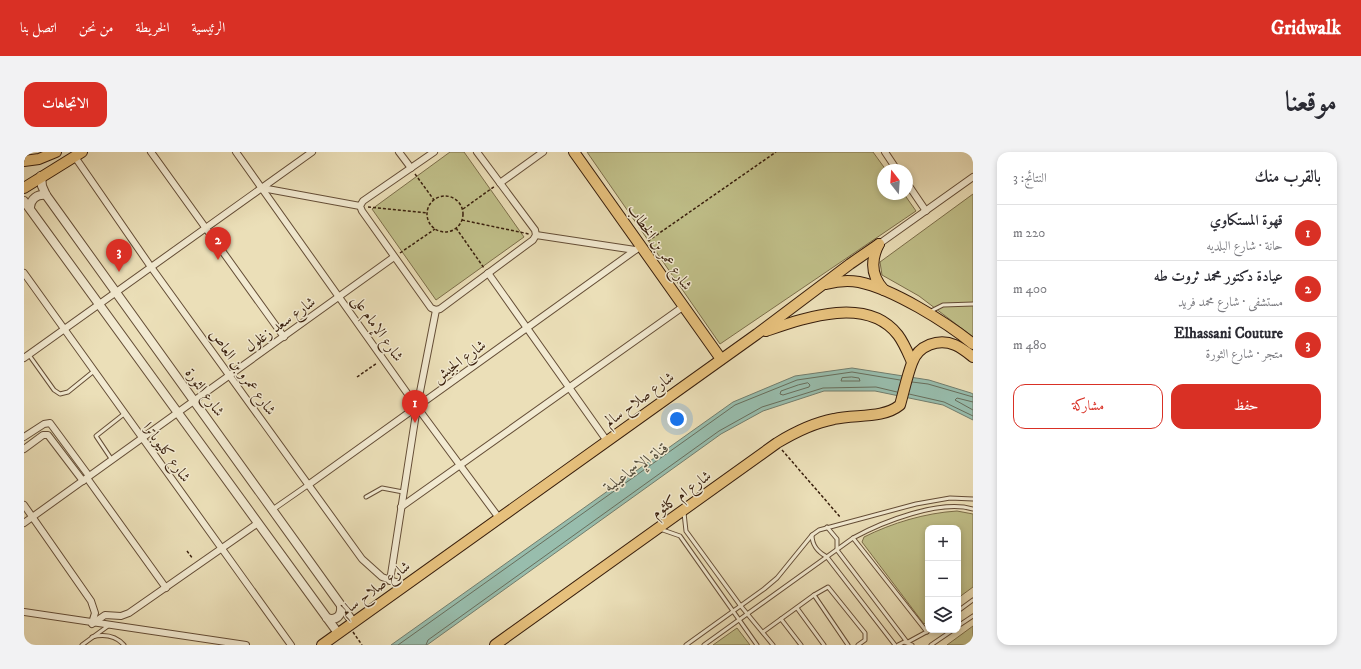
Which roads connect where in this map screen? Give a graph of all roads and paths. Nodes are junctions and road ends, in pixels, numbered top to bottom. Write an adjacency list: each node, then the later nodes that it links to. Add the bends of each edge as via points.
1 (151, 152): 31 (street)
2 (236, 152): 21 (street, شارع الإمام على)
3 (312, 152): 21 (street)
4 (399, 152): 16 (street)
5 (434, 152): 16 (street)
6 (477, 152): 19 (street)
7 (543, 152): 19 (street)
8 (574, 152): 36 (main road, شارع عمر بن الخطاب)
9 (776, 152): 36 (path)
10 (885, 152): 15 (street)
11 (55, 153): 13 (main road); 14 (main road)
12 (78, 155): 14 (main road); 38 (street, شارع عمرو بن العاص)
13 (24, 161)
14 (61, 164): 17 (main road)
15 (894, 164)
16 (411, 168): 24 (path); 26 (street, via 363,201)
17 (41, 176): 20 (main road); 23 (street, شارع الثورة)
18 (973, 177): 28 (street, شارع صلاح سالم)
19 (500, 183): 27 (path); 34 (street, via 535,230)
20 (24, 188)
21 (262, 188): 26 (street); 31 (street); 44 (street, شارع الإمام على)
22 (913, 192): 28 (street)
23 (46, 195): 25 (street, via 36,196); 43 (street, شارع الثورة)
24 (434, 200): 27 (path, via 442,196 451,197 458,201); 29 (path)
25 (27, 204): 45 (street)
26 (360, 206): 29 (path); 37 (street)
27 (463, 209): 30 (path)
28 (926, 211): 35 (street, شارع صلاح سالم)
29 (427, 213): 32 (path, via 430,223)
30 (462, 220): 33 (path); 34 (path)
31 (206, 228): 38 (street); 53 (street)
32 (435, 228): 33 (path, via 446,232); 37 (path)
33 (456, 228): 40 (path)
34 (536, 236): 36 (street); 40 (street)
35 (879, 244): 41 (main road, شارع صلاح سالم); 42 (main road, via 872,264 876,278)
36 (638, 248): 47 (main road, شارع عمر بن الخطاب); 50 (street, شارع الجيش)
37 (394, 257): 44 (street, شارع سعد زغلول); 48 (street, via 431,308)
38 (151, 267): 43 (street); 61 (street, شارع عمرو بن العاص)
39 (24, 273): 51 (street, شارع كليوباترا)
40 (488, 273): 48 (street); 50 (street)
41 (822, 285): 42 (main road, via 848,280); 52 (main road, شارع صلاح سالم)
42 (885, 291): 49 (main road)
43 (116, 292): 45 (street); 64 (street, شارع الثورة)
44 (340, 297): 53 (street, شارع سعد زغلول); 57 (street, شارع الإمام على)
45 (100, 304): 51 (street); 66 (street)
46 (973, 304): 49 (lane, via 944,305)
47 (684, 306): 58 (main road, شارع عمر بن الخطاب); 63 (street)
48 (436, 310): 65 (street)
49 (928, 313): 54 (main road)
50 (527, 328): 63 (street); 65 (street, شارع الجيش)
51 (64, 330): 55 (street); 60 (street, شارع كليوباترا)
52 (757, 334): 58 (main road, شارع صلاح سالم); 59 (main road, via 823,316 852,312 865,314 888,325 897,334)
53 (284, 337): 61 (street, شارع سعد زغلول)
54 (973, 344)
55 (26, 357): 60 (lane, via 60,394 68,392)
56 (973, 357): 59 (main road, via 956,345 939,342 924,348)
57 (384, 358): 62 (path); 65 (street, شارع الإمام على)
58 (721, 359): 70 (main road, شارع صلاح سالم)
59 (912, 363): 71 (main road, شارع ام كلثوم, via 900,405 889,412 814,424)
60 (94, 371): 67 (street, شارع كليوباترا)
61 (229, 376): 64 (street, شارع سعد زغلول); 76 (street, شارع عمرو بن العاص)
62 (356, 377)
63 (569, 388): 70 (street); 74 (street)
64 (194, 401): 66 (street, شارع سعد زغلول); 84 (street, شارع الثورة)
65 (417, 407): 74 (street, شارع الإمام على); 76 (street, شارع الجيش); 77 (street)
66 (178, 413): 69 (street, شارع سعد زغلول); 89 (street)
67 (124, 414): 69 (street, شارع كليوباترا); 73 (lane, via 96,436)
68 (24, 437): 75 (street, via 50,423)
69 (141, 439): 73 (street, شارع سعد زغلول); 94 (street, شارع كليوباترا)
70 (607, 441): 86 (main road, شارع صلاح سالم)
71 (777, 443): 82 (main road, شارع ام كلثوم); 87 (path)
72 (24, 448): 75 (street, via 48,434)
73 (112, 460): 75 (street, شارع سعد زغلول)
74 (460, 466): 81 (street); 86 (street, شارع الإمام على)
75 (86, 478): 85 (street, شارع سعد زغلول); 101 (street)
76 (308, 484): 84 (street, شارع الجيش); 99 (street, شارع عمرو بن العاص, via 368,566)
77 (403, 492): 78 (lane, via 382,488); 81 (street)
78 (366, 497)
79 (973, 499): 87 (lane, via 934,500)
80 (24, 505): 85 (street)
81 (401, 508): 99 (street)
82 (687, 508): 91 (main road, شارع ام كلثوم); 104 (lane, via 684,518 686,531)
83 (973, 509): 93 (lane, via 954,507 919,512 874,526)
84 (272, 510): 105 (street, شارع الثورة)
85 (32, 517): 88 (street, شارع سعد زغلول); 115 (street, via 94,606)
86 (499, 518): 100 (main road, شارع صلاح سالم)
87 (845, 522): 90 (lane)
88 (24, 523)
89 (258, 523): 94 (street); 112 (street)
90 (827, 527): 92 (lane); 95 (lane, via 837,539)
91 (655, 531): 108 (lane, via 667,530 680,536); 132 (main road, شارع ام كلثوم)
92 (812, 535): 97 (lane, via 817,550); 104 (lane, via 777,578)
93 (853, 538): 95 (lane); 119 (lane)
94 (221, 549): 98 (street); 129 (street, شارع كليوباترا)
95 (837, 550): 97 (lane); 125 (lane)
96 (187, 551): 98 (path)
97 (827, 557): 110 (lane); 141 (lane)
98 (198, 565): 101 (street)
99 (390, 581): 100 (street, شارع عمرو بن العاص)
100 (404, 585): 116 (main road, شارع صلاح سالم)
101 (166, 588): 115 (street, via 129,613 121,616 105,615)
102 (814, 595): 106 (lane); 139 (lane); 140 (lane, via 826,587 831,589 865,633 864,640)
103 (973, 600): 107 (lane)
104 (740, 605): 108 (lane); 110 (lane)
105 (341, 606): 112 (street, via 341,614 338,617 331,620); 116 (street, شارع الثورة)
106 (797, 608): 113 (lane); 138 (lane)
107 (961, 609)
108 (732, 611): 114 (lane); 133 (lane)
109 (24, 612): 115 (street)
110 (747, 614): 114 (lane); 120 (lane)
111 (973, 616): 117 (lane)
112 (327, 618): 123 (street)
113 (781, 619): 120 (lane); 137 (lane)
114 (739, 620): 134 (lane); 135 (lane)
115 (92, 624): 118 (street)
116 (351, 624): 123 (main road, شارع صلاح سالم); 131 (path)
117 (961, 624)
118 (108, 626): 124 (lane); 128 (street)
119 (925, 626)
120 (763, 632): 136 (lane)
121 (925, 633): 125 (lane)
122 (949, 633): 144 (lane)
123 (338, 634): 130 (main road, شارع صلاح سالم)
124 (92, 637): 126 (lane); 127 (lane, via 108,636 116,638)
125 (907, 642): 142 (lane); 143 (lane)
126 (82, 645)
127 (124, 645)
128 (246, 645)
129 (291, 645)
130 (322, 645)
131 (362, 645)
132 (495, 645)
133 (686, 645)
134 (704, 645)
135 (757, 645)
136 (774, 645)
137 (801, 645)
138 (824, 645)
139 (848, 645)
140 (858, 645)
141 (894, 645)
142 (898, 645)
143 (912, 645)
144 (931, 645)

